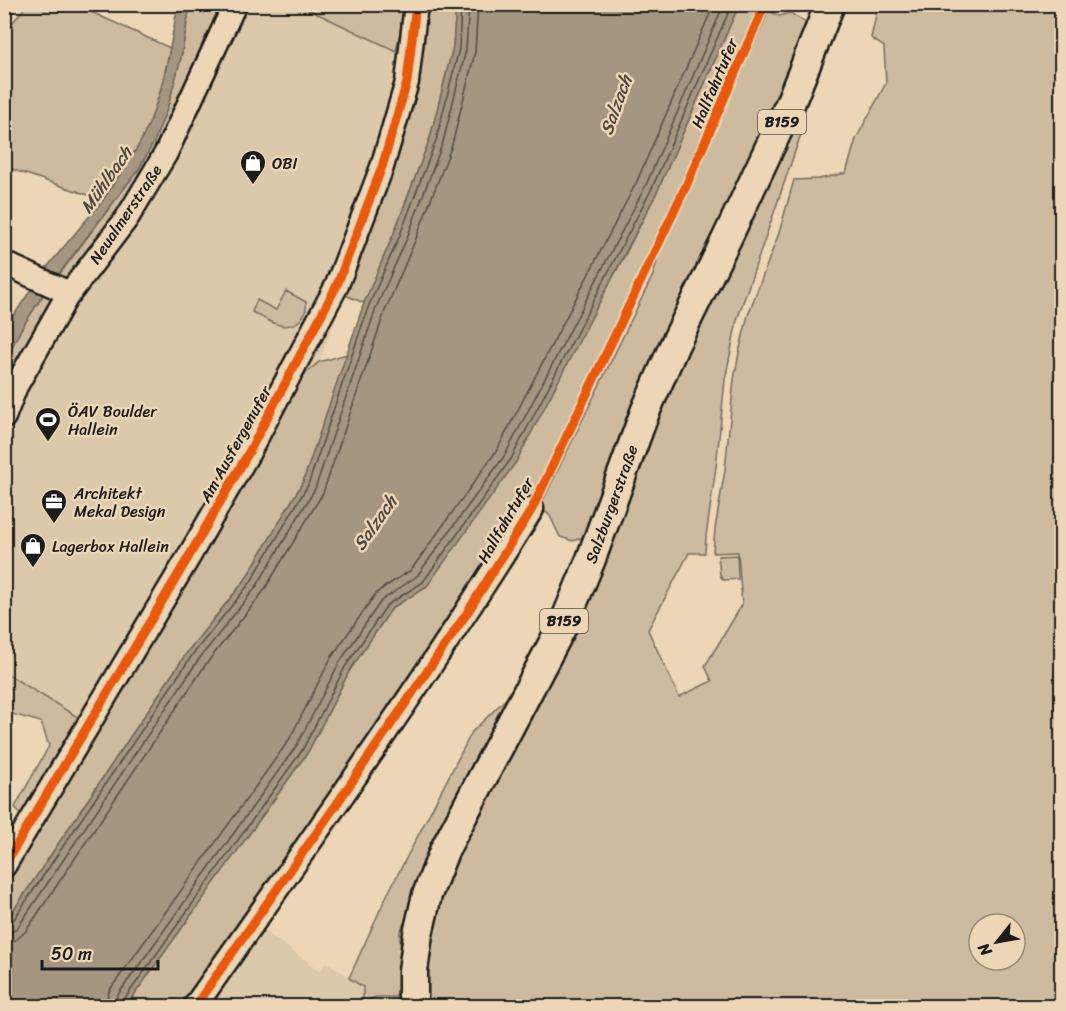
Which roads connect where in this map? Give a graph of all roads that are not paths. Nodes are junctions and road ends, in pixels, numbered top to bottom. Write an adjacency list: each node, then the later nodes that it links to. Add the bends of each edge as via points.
1 (235, 4): 5 (street, Neualmerstraße, via 150,183 108,244)
2 (416, 4): 8 (street, Am Ausfergenufer, via 407,82 382,167 337,285 194,548)
3 (830, 4): 10 (main road, Salzburgerstraße / B159, via 790,104 645,412 566,619 444,851 427,894 418,934)
4 (4, 263): 5 (street)
5 (62, 290): 6 (street, Neualmerstraße)
6 (4, 417)
7 (532, 509): 9 (street, Hallfahrtufer, via 460,623)
8 (4, 866)
9 (195, 1006)
10 (413, 1006)

